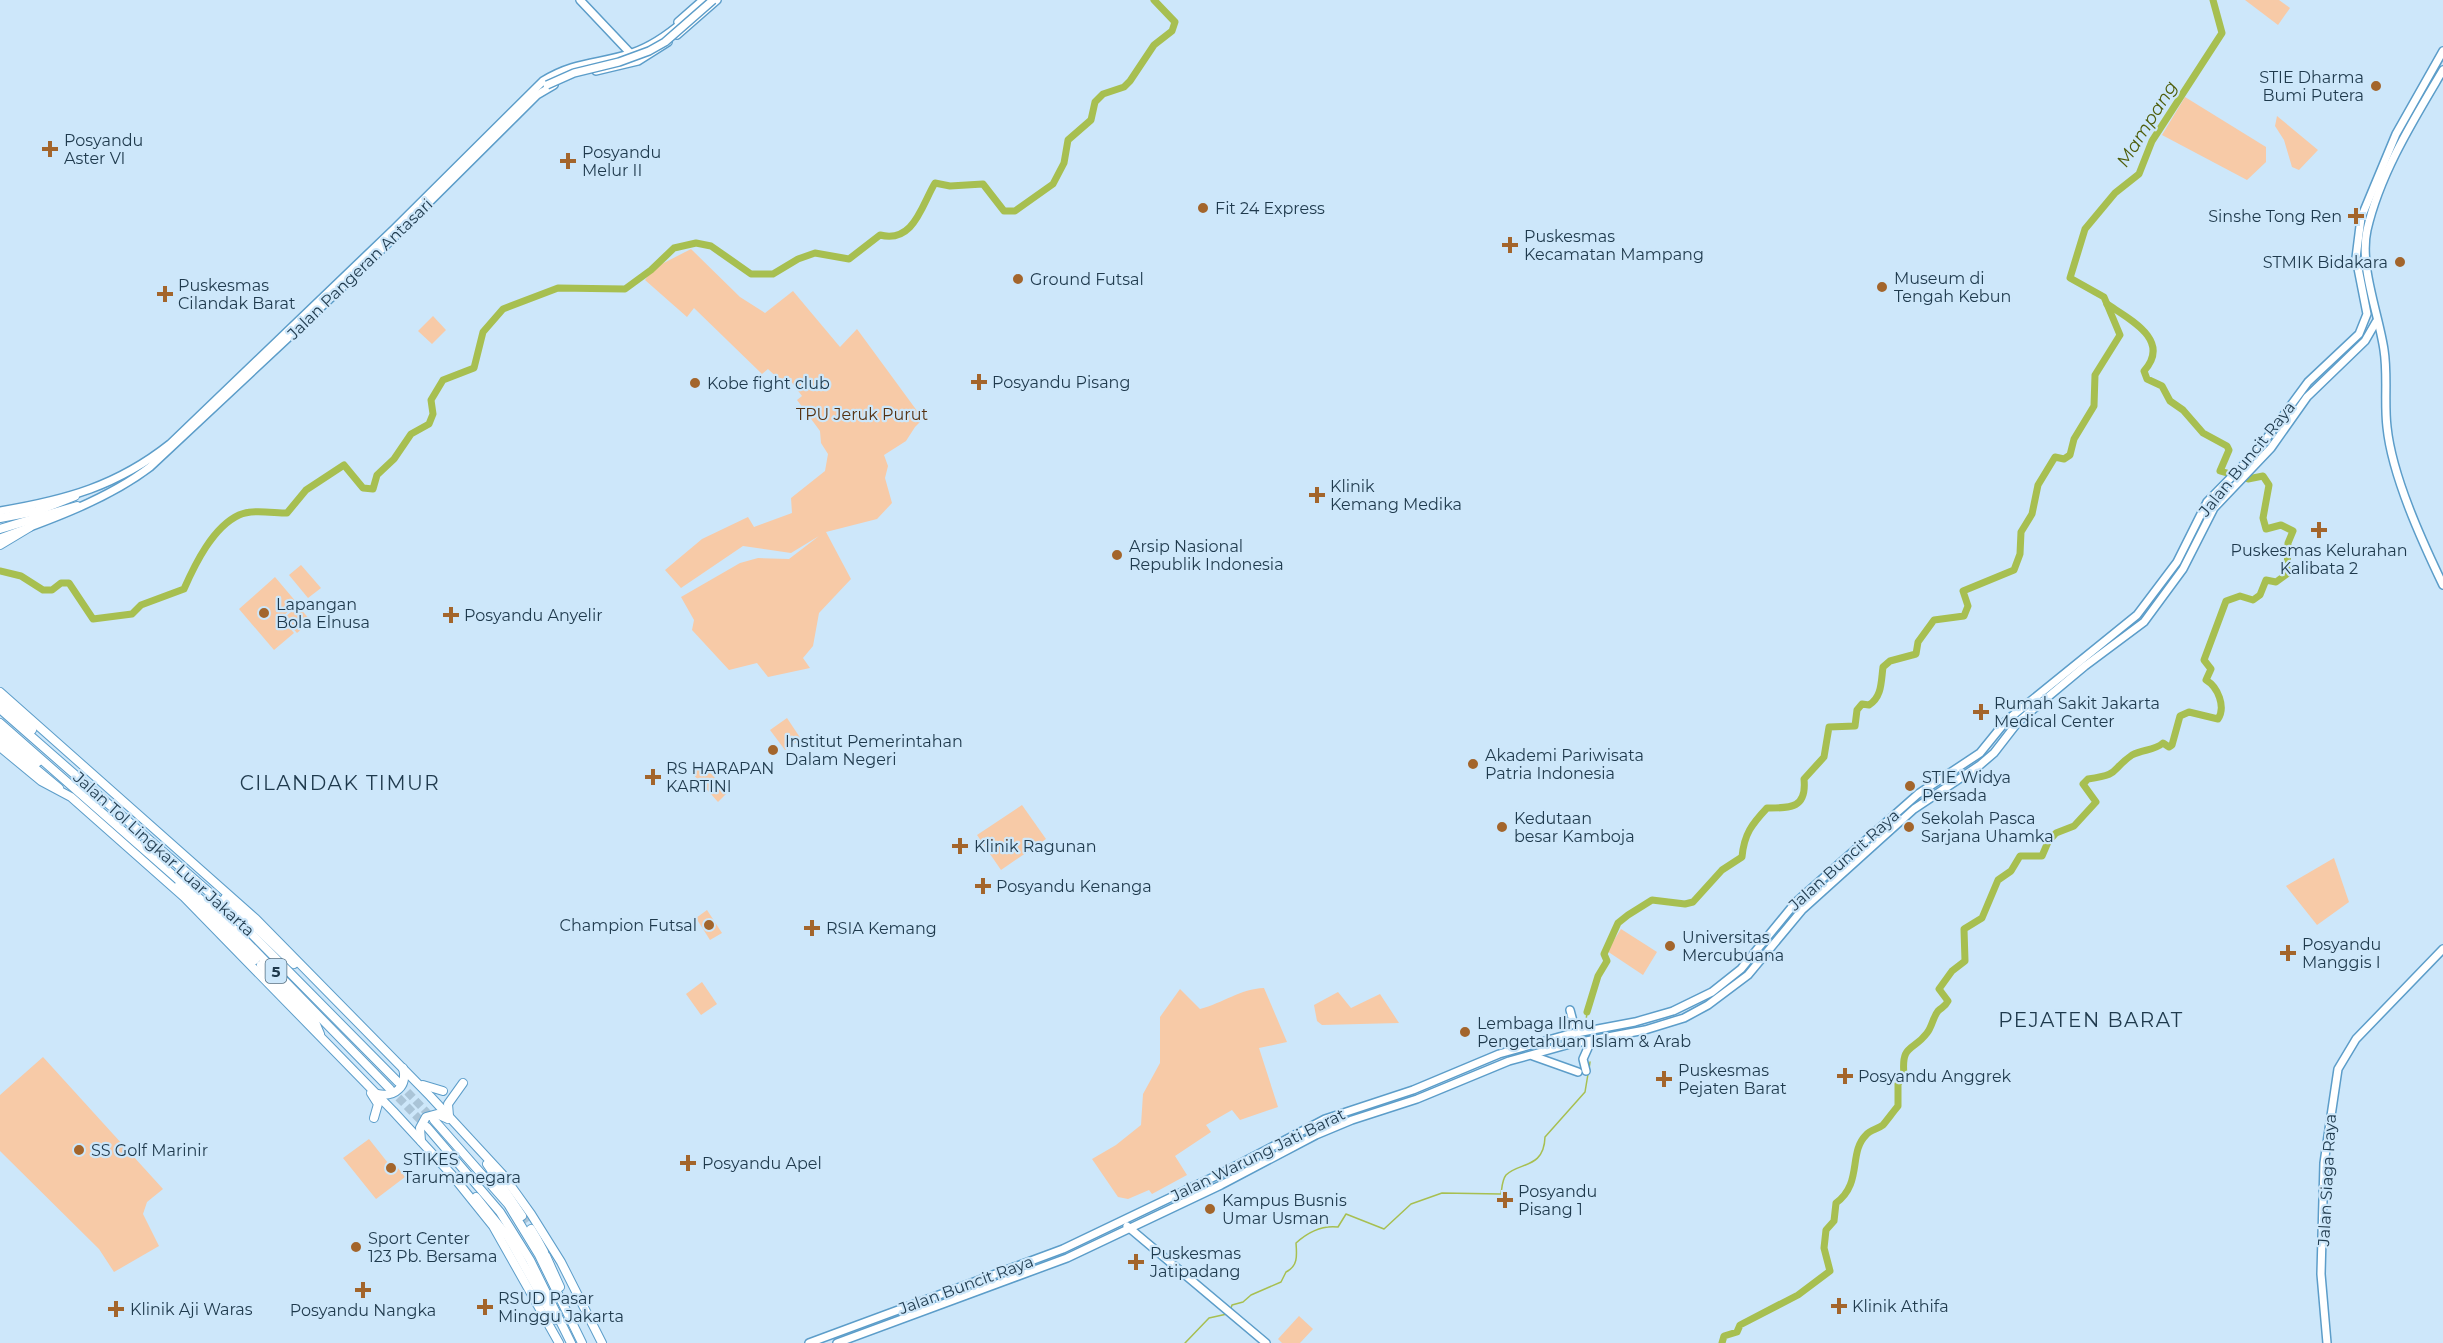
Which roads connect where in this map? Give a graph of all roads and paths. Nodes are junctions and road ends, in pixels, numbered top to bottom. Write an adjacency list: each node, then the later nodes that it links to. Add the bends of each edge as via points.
1 (580, 0): 6 (main road)
2 (703, 0): 5 (main road, Jalan Pangeran Antasari)
3 (708, 0): 5 (main road, bridge)
4 (715, 0): 8 (main road, Jalan Pangeran Antasari, via 661,48); 11 (main road, bridge, via 649,51 619,63 574,73 547,85)
5 (674, 29): 6 (main road, Jalan Pangeran Antasari)
6 (631, 51): 8 (main road); 16 (main road, Jalan Pangeran Antasari, via 589,61 543,81)
7 (2443, 51): 10 (main road)
8 (638, 61): 11 (main road, Jalan Pangeran Antasari, via 579,75)
9 (2443, 70): 12 (main road)
10 (2418, 94): 12 (main road, via 2424,93); 43 (main road, Jalan Buncit Raya, via 2380,169 2359,227 2356,258 2366,307 2366,323 2359,334 2308,382 2258,450 2207,502 2174,567 2137,615 2006,720 1980,753 1910,801 1796,902)
11 (537, 95): 16 (main road, Jalan Pangeran Antasari, via 382,250)
12 (2426, 99): 13 (main road, via 2388,174 2367,230 2366,256)
13 (2376, 322): 14 (main road, Jalan Buncit Raya); 15 (main road)
14 (2364, 341): 15 (main road, via 2373,337); 44 (main road, Jalan Buncit Raya, via 2307,397 2271,448 2214,508 2183,568 2144,622 2018,722 1980,765 1914,809 1802,910)
15 (2383, 343): 26 (main road, via 2390,443 2408,504)
16 (216, 404): 17 (main road, Jalan Pangeran Antasari)
17 (207, 412): 18 (main road, Jalan Pangeran Antasari, via 139,468); 19 (main road, Jalan Pangeran Antasari, via 143,472)
18 (75, 496): 20 (main road, Jalan Pangeran Antasari); 21 (highway, via 37,511)
19 (77, 506): 22 (main road, Jalan Pangeran Antasari); 23 (highway)
20 (0, 511)
21 (0, 518)
22 (30, 527): 24 (main road, Jalan Pangeran Antasari); 25 (highway)
23 (0, 529)
24 (0, 537)
25 (0, 545)
26 (2443, 585)
27 (0, 692): 46 (highway, via 256,919)
28 (0, 701): 38 (highway, via 66,761)
29 (0, 709): 34 (highway, Jalan Tol Lingkar Luar Jakarta / 5)
30 (0, 723): 36 (highway, Jalan Tol Lingkar Luar Jakarta / 5)
31 (0, 732): 39 (highway)
32 (0, 739): 40 (highway)
33 (0, 747): 37 (highway)
34 (49, 752): 36 (highway); 38 (highway, Jalan Tol Lingkar Luar Jakarta / 5)
35 (0, 753): 37 (highway)
36 (42, 759): 39 (highway, Jalan Tol Lingkar Luar Jakarta / 5)
37 (26, 769): 40 (highway)
38 (74, 774): 42 (highway, Jalan Tol Lingkar Luar Jakarta / 5)
39 (62, 777): 41 (highway, Jalan Tol Lingkar Luar Jakarta / 5)
40 (65, 793): 50 (highway, via 184,897)
41 (120, 827): 50 (highway, via 258,962 315,1022); 59 (highway, Jalan Tol Lingkar Luar Jakarta / 5, via 232,927)
42 (136, 828): 46 (highway, via 207,882); 57 (highway, Jalan Tol Lingkar Luar Jakarta / 5, via 261,941)
43 (1765, 941): 44 (main road); 48 (main road, Jalan Buncit Raya, via 1742,969 1699,999 1648,1019)
44 (1773, 946): 51 (main road, Jalan Buncit Raya, via 1748,975 1696,1012 1664,1025)
45 (2443, 949): 82 (main road, Jalan Siaga Raya, via 2356,1039 2338,1070 2324,1163 2321,1274)
46 (324, 990): 54 (highway)
47 (1570, 1010): 48 (main road, via 1574,1025)
48 (1593, 1031): 49 (main road, Jalan Buncit Raya)
49 (1566, 1035): 72 (main road, Jalan Warung Jati Barat, via 1499,1054 1413,1090 1325,1119)
50 (321, 1037): 56 (highway)
51 (1592, 1041): 52 (main road, Jalan Buncit Raya); 53 (main road, via 1582,1071)
52 (1568, 1045): 53 (main road, Jalan Warung Jati Barat)
53 (1530, 1056): 72 (main road, Jalan Warung Jati Barat, via 1316,1135)
54 (403, 1066): 55 (highway); 61 (highway, via 401,1086 391,1094)
55 (416, 1081): 60 (highway); 62 (highway)
56 (365, 1082): 61 (highway); 63 (highway, via 378,1104)
57 (398, 1082)
58 (463, 1083): 62 (highway, via 448,1104)
59 (390, 1089)
60 (443, 1091)
61 (377, 1094): 67 (highway)
62 (449, 1117): 65 (highway)
63 (374, 1118)
64 (434, 1120): 76 (highway, via 491,1183 524,1228)
65 (456, 1125): 67 (highway, via 440,1114 431,1114 422,1122); 68 (highway)
66 (427, 1127): 75 (highway, via 500,1212 530,1260)
67 (421, 1141): 69 (highway)
68 (475, 1144): 70 (highway); 77 (highway, via 531,1214 566,1271)
69 (452, 1175): 74 (highway, via 493,1226); 75 (highway, via 499,1223)
70 (522, 1216)
71 (531, 1229): 76 (highway)
72 (1127, 1230): 73 (main road); 78 (main road, Jalan Buncit Raya, via 1059,1250); 79 (main road, Jalan Buncit Raya, via 1039,1269)
73 (1232, 1317): 80 (main road); 81 (main road)
74 (559, 1343)
75 (569, 1343)
76 (584, 1343)
77 (602, 1343)
78 (809, 1343)
79 (837, 1343)
80 (1260, 1343)
81 (1266, 1343)
82 (2326, 1343)

